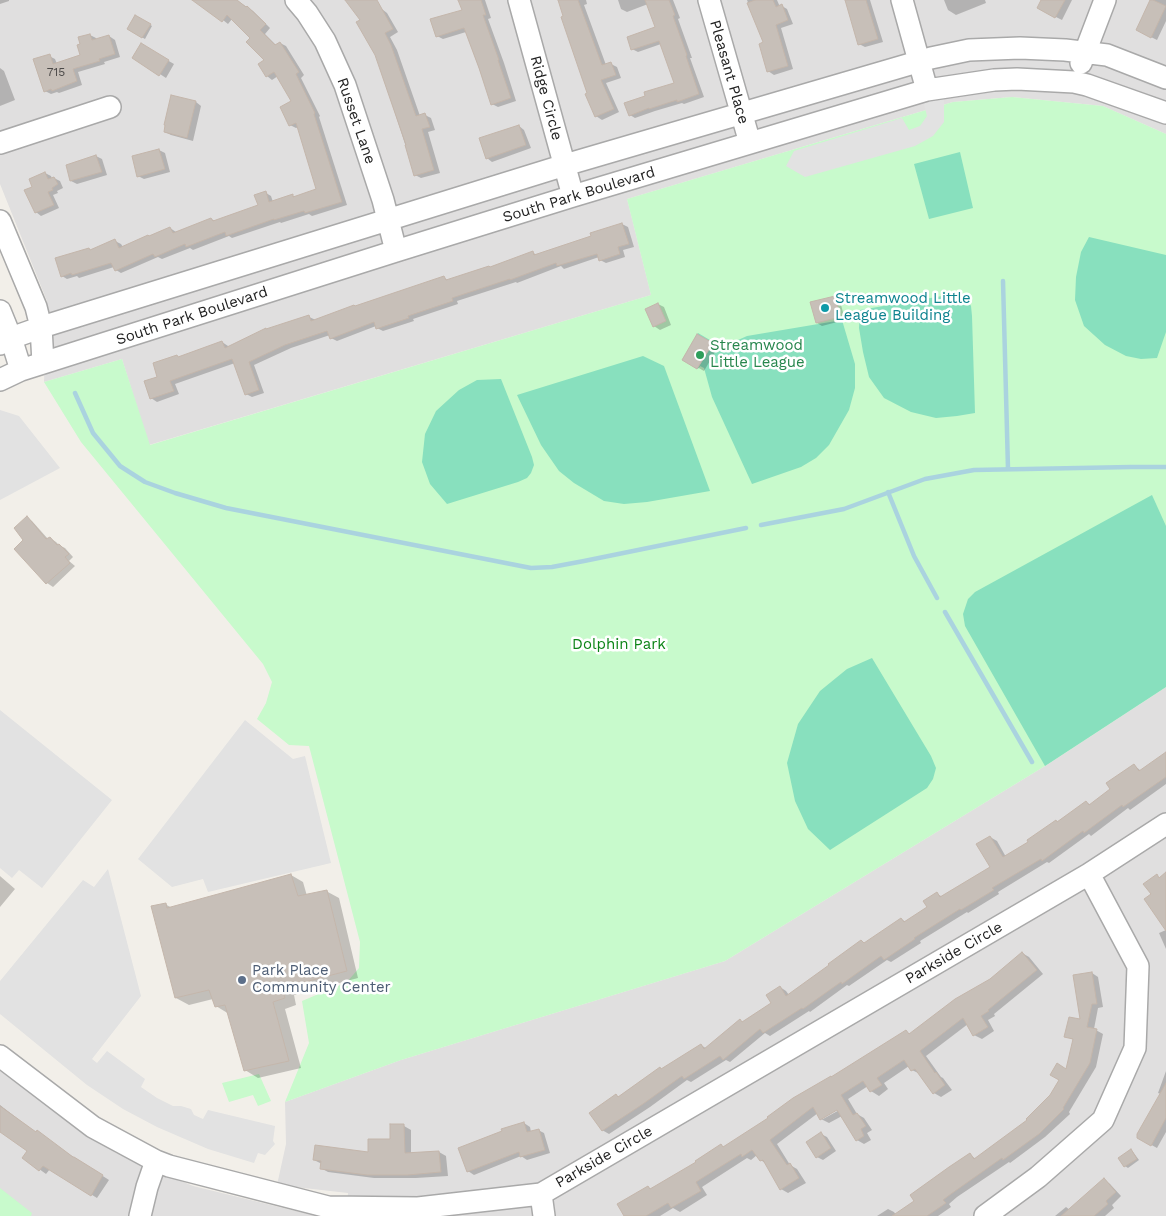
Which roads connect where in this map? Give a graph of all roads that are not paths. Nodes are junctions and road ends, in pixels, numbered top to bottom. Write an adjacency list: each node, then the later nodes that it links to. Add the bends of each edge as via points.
1 (296, 0): 18 (street, Russet Lane, via 325,41 345,85)
2 (519, 0): 16 (street, Ridge Circle)
3 (709, 0): 12 (street, Pleasant Place)
4 (902, 0): 7 (street)
5 (1105, 0): 6 (street)
6 (1086, 52): 7 (street, via 984,49); 8 (street, via 1107,55); 9 (street)
7 (919, 60): 10 (street); 12 (street)
8 (1166, 78)
9 (1074, 82): 10 (street, South Park Boulevard, via 994,80); 13 (street, South Park Boulevard)
10 (927, 90): 15 (street, South Park Boulevard)
11 (110, 107): 14 (street)
12 (741, 113): 15 (street, Pleasant Place); 16 (street)
13 (1166, 113)
14 (0, 143)
15 (750, 144): 17 (street, South Park Boulevard)
16 (565, 165): 17 (street, Ridge Circle); 18 (street)
17 (574, 196): 20 (street, South Park Boulevard)
18 (388, 219): 20 (street, Russet Lane); 22 (street)
19 (0, 221): 22 (street, via 36,307)
20 (396, 251): 24 (street, South Park Boulevard)
21 (0, 311): 23 (street)
22 (41, 327): 23 (street); 24 (street)
23 (5, 341): 25 (street)
24 (44, 363): 25 (street, South Park Boulevard)
25 (21, 370): 26 (street, South Park Boulevard)
26 (0, 380)
27 (1166, 824): 28 (street, Parkside Circle)
28 (1089, 874): 31 (street, Parkside Circle); 35 (street, via 1138,966 1134,1048 1103,1120 1038,1177)
29 (0, 1056): 30 (street, Parkside Circle, via 93,1127)
30 (156, 1161): 32 (street, Parkside Circle); 33 (street)
31 (541, 1194): 32 (street, Parkside Circle, via 418,1208); 34 (street)
32 (327, 1212)
33 (140, 1216)
34 (544, 1216)
35 (986, 1216)

